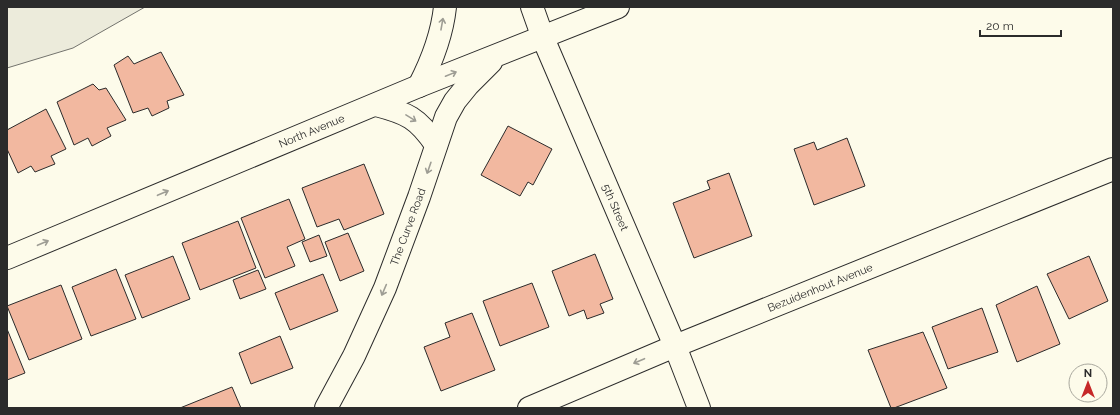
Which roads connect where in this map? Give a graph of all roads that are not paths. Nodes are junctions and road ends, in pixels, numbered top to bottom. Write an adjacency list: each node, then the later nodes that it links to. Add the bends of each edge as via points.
1 (444, 7): 6 (street, one-way to 1, via 435,52)
2 (532, 7): 4 (street, 5th Street)
3 (618, 7): 4 (street, North Avenue)
4 (543, 38): 5 (street, North Avenue); 11 (street, 5th Street)
5 (500, 54): 6 (street, North Avenue, one-way to 5); 8 (street, The Curve Road, via 455,101)
6 (419, 86): 7 (street, North Avenue)
7 (376, 105): 8 (street, one-way to 8, via 408,115 420,123); 10 (street, North Avenue, one-way to 7)
8 (436, 145): 12 (street, The Curve Road, one-way to 12, via 385,288 354,356)
9 (1113, 170): 11 (street, Bezuidenhout Avenue)
10 (7, 258)
11 (675, 346): 13 (street, Bezuidenhout Avenue, one-way to 13); 14 (street, 5th Street)
12 (326, 408)
13 (529, 408)
14 (700, 408)

